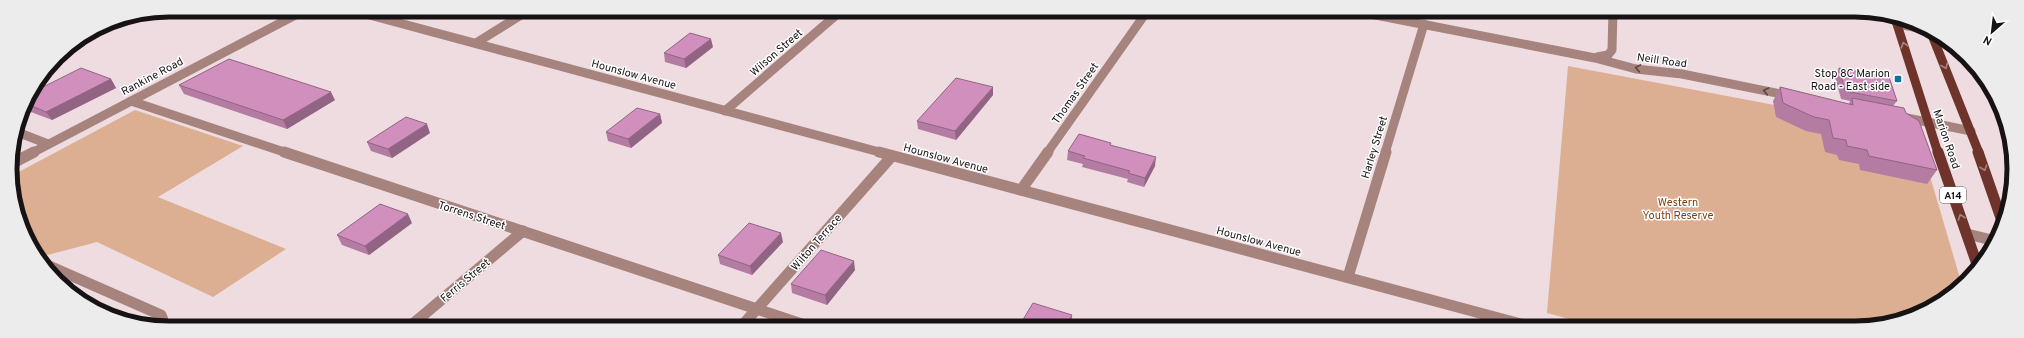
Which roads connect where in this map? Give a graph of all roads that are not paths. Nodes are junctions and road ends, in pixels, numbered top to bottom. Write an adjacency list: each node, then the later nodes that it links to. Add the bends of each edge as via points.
1 (292, 17): 14 (street, Rankine Road)
2 (387, 17): 11 (street, Hounslow Avenue)
3 (518, 17): 11 (street)
4 (834, 17): 15 (street, Wilson Street)
5 (1143, 17): 23 (street, Thomas Street)
6 (1387, 17): 9 (street, Neill Road)
7 (1613, 17): 12 (street, via 1612,50 1608,55)
8 (1897, 23): 17 (main road, Marion Road / A14, one-way to 8)
9 (1424, 24): 12 (street, Neill Road); 30 (street, Harley Street)
10 (1934, 39): 18 (main road, one-way to 18)
11 (476, 43): 15 (street, Hounslow Avenue)
12 (1595, 58): 13 (street, Neill Road, one-way to 12, via 1682,74 1636,68)
13 (1799, 97)
14 (131, 101): 20 (street, Rankine Road); 25 (street, Torrens Street)
15 (725, 111): 21 (street, Hounslow Avenue)
16 (1896, 116): 17 (street)
17 (1928, 123): 18 (street); 26 (main road, Marion Road / A14, one-way to 17)
18 (1971, 131): 24 (main road, one-way to 24)
19 (21, 134): 20 (street)
20 (48, 144): 22 (street, Rankine Road)
21 (892, 156): 23 (street, Hounslow Avenue); 31 (street, Wilton Terrace)
22 (17, 161)
23 (1021, 190): 30 (street, Hounslow Avenue)
24 (2000, 215)
25 (523, 231): 31 (street, Torrens Street); 33 (street, Ferris Street)
26 (1967, 234): 27 (street); 28 (main road, Marion Road / A14)
27 (1989, 239)
28 (1976, 262)
29 (54, 268): 32 (street, via 161,315)
30 (1348, 277): 36 (street, Hounslow Avenue)
31 (757, 309): 34 (street, Wilton Terrace); 35 (street, Torrens Street)
32 (163, 321)
33 (416, 321)
34 (746, 321)
35 (793, 321)
36 (1510, 321)

